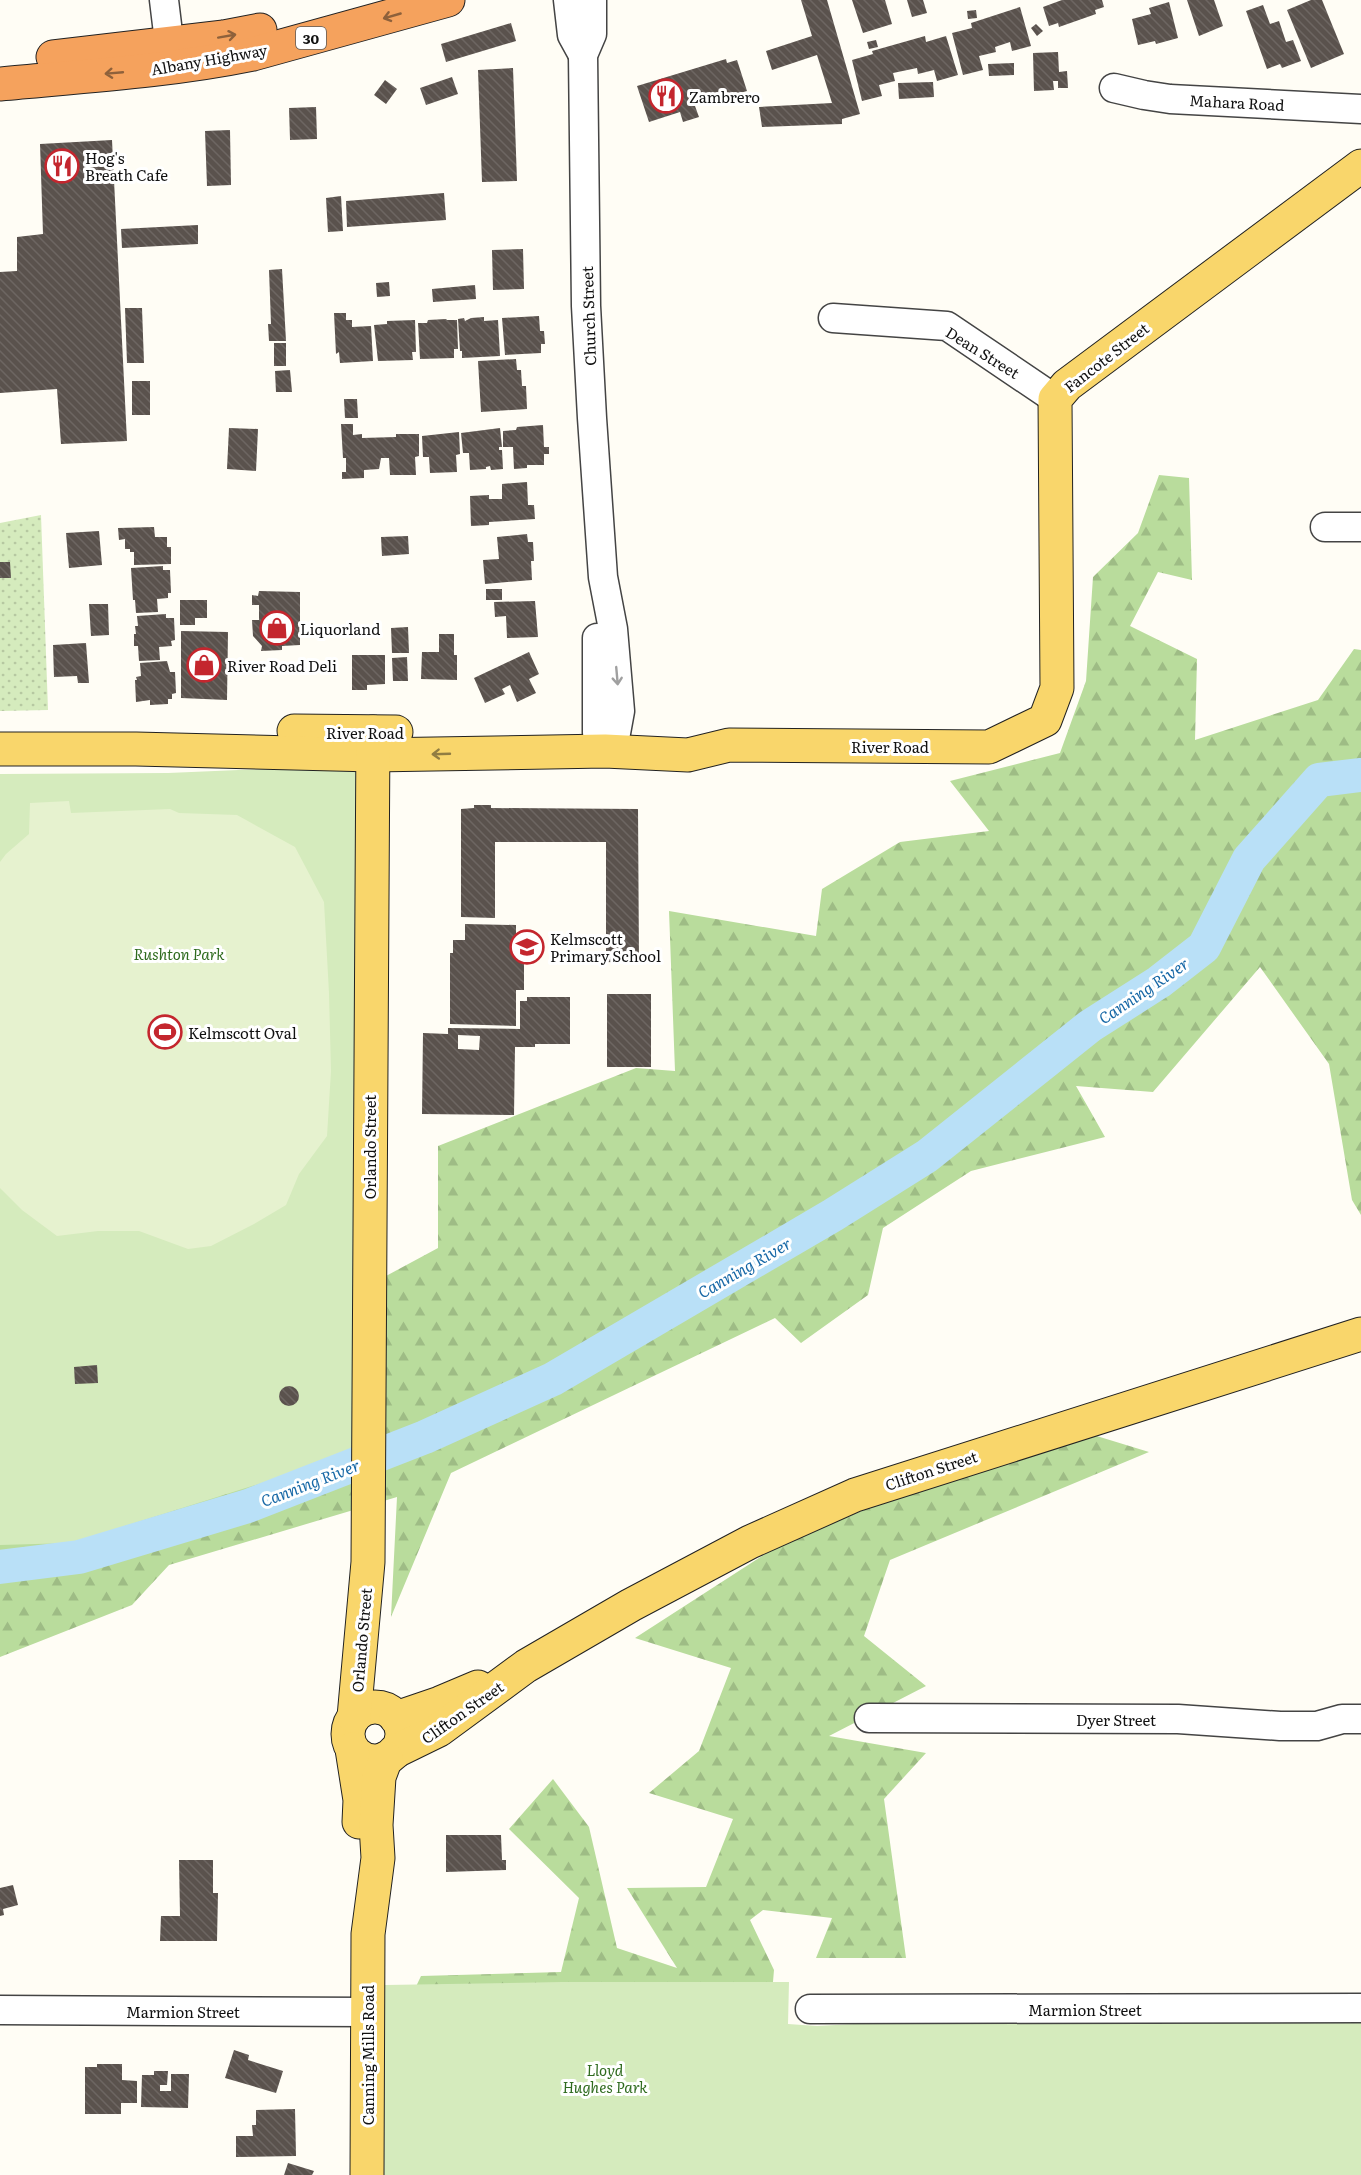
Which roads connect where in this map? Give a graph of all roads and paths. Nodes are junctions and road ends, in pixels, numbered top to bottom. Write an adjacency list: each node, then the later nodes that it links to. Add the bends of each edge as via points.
1 (164, 0): 7 (street)
2 (362, 0): 7 (highway, Albany Highway / 30, one-way to 2)
3 (448, 0): 7 (highway, Albany Highway / 30, one-way to 7, via 253,54)
4 (568, 0): 6 (street, Church Street, via 572,35)
5 (592, 0): 6 (street, Church Street, via 592,34)
6 (583, 55): 19 (street, Church Street, via 586,306 603,577 597,626)
7 (171, 56): 8 (highway, Albany Highway / 30); 9 (highway, Albany Highway / 30, one-way to 9)
8 (0, 62)
9 (0, 84)
10 (1114, 88): 11 (street, Mahara Road, via 1170,99)
11 (1361, 109)
12 (1361, 166): 14 (main road, Fancote Street, via 1066,385)
13 (833, 318): 14 (street, Dean Street, via 947,326)
14 (1055, 399): 17 (main road, Fancote Street, via 1057,688)
15 (1325, 527): 16 (street)
16 (1361, 527)
17 (1045, 720): 19 (main road, River Road, via 989,747 729,745 688,755)
18 (0, 731): 20 (main road, River Road)
19 (606, 739): 20 (main road, River Road)
20 (373, 744): 21 (main road, River Road); 23 (main road, Orlando Street)
21 (0, 749)
22 (1361, 1334): 24 (main road, Clifton Street, via 855,1495 750,1542)
23 (368, 1550): 25 (main road, Orlando Street, via 376,1668 380,1690); 26 (main road, Orlando Street)
24 (526, 1666): 25 (main road, Clifton Street, via 440,1703); 30 (main road, Clifton Street, via 439,1730)
25 (393, 1715): 26 (main road, via 373,1707); 30 (main road, via 401,1727 401,1736)
26 (354, 1717): 29 (main road, via 348,1730)
27 (869, 1718): 28 (street, Dyer Street, via 1178,1719 1280,1726 1317,1726)
28 (1361, 1719)
29 (352, 1749): 30 (main road, via 368,1760); 31 (main road, Canning Mills Road, via 360,1800 361,1899)
30 (390, 1755): 31 (main road, Canning Mills Road, via 379,1777 378,1858)
31 (368, 1934): 35 (main road, Canning Mills Road)
32 (1361, 2008): 34 (street, Marmion Street)
33 (0, 2010): 35 (street, Marmion Street)
34 (810, 2010)
35 (367, 2013): 36 (main road, Canning Mills Road)
36 (367, 2175)

